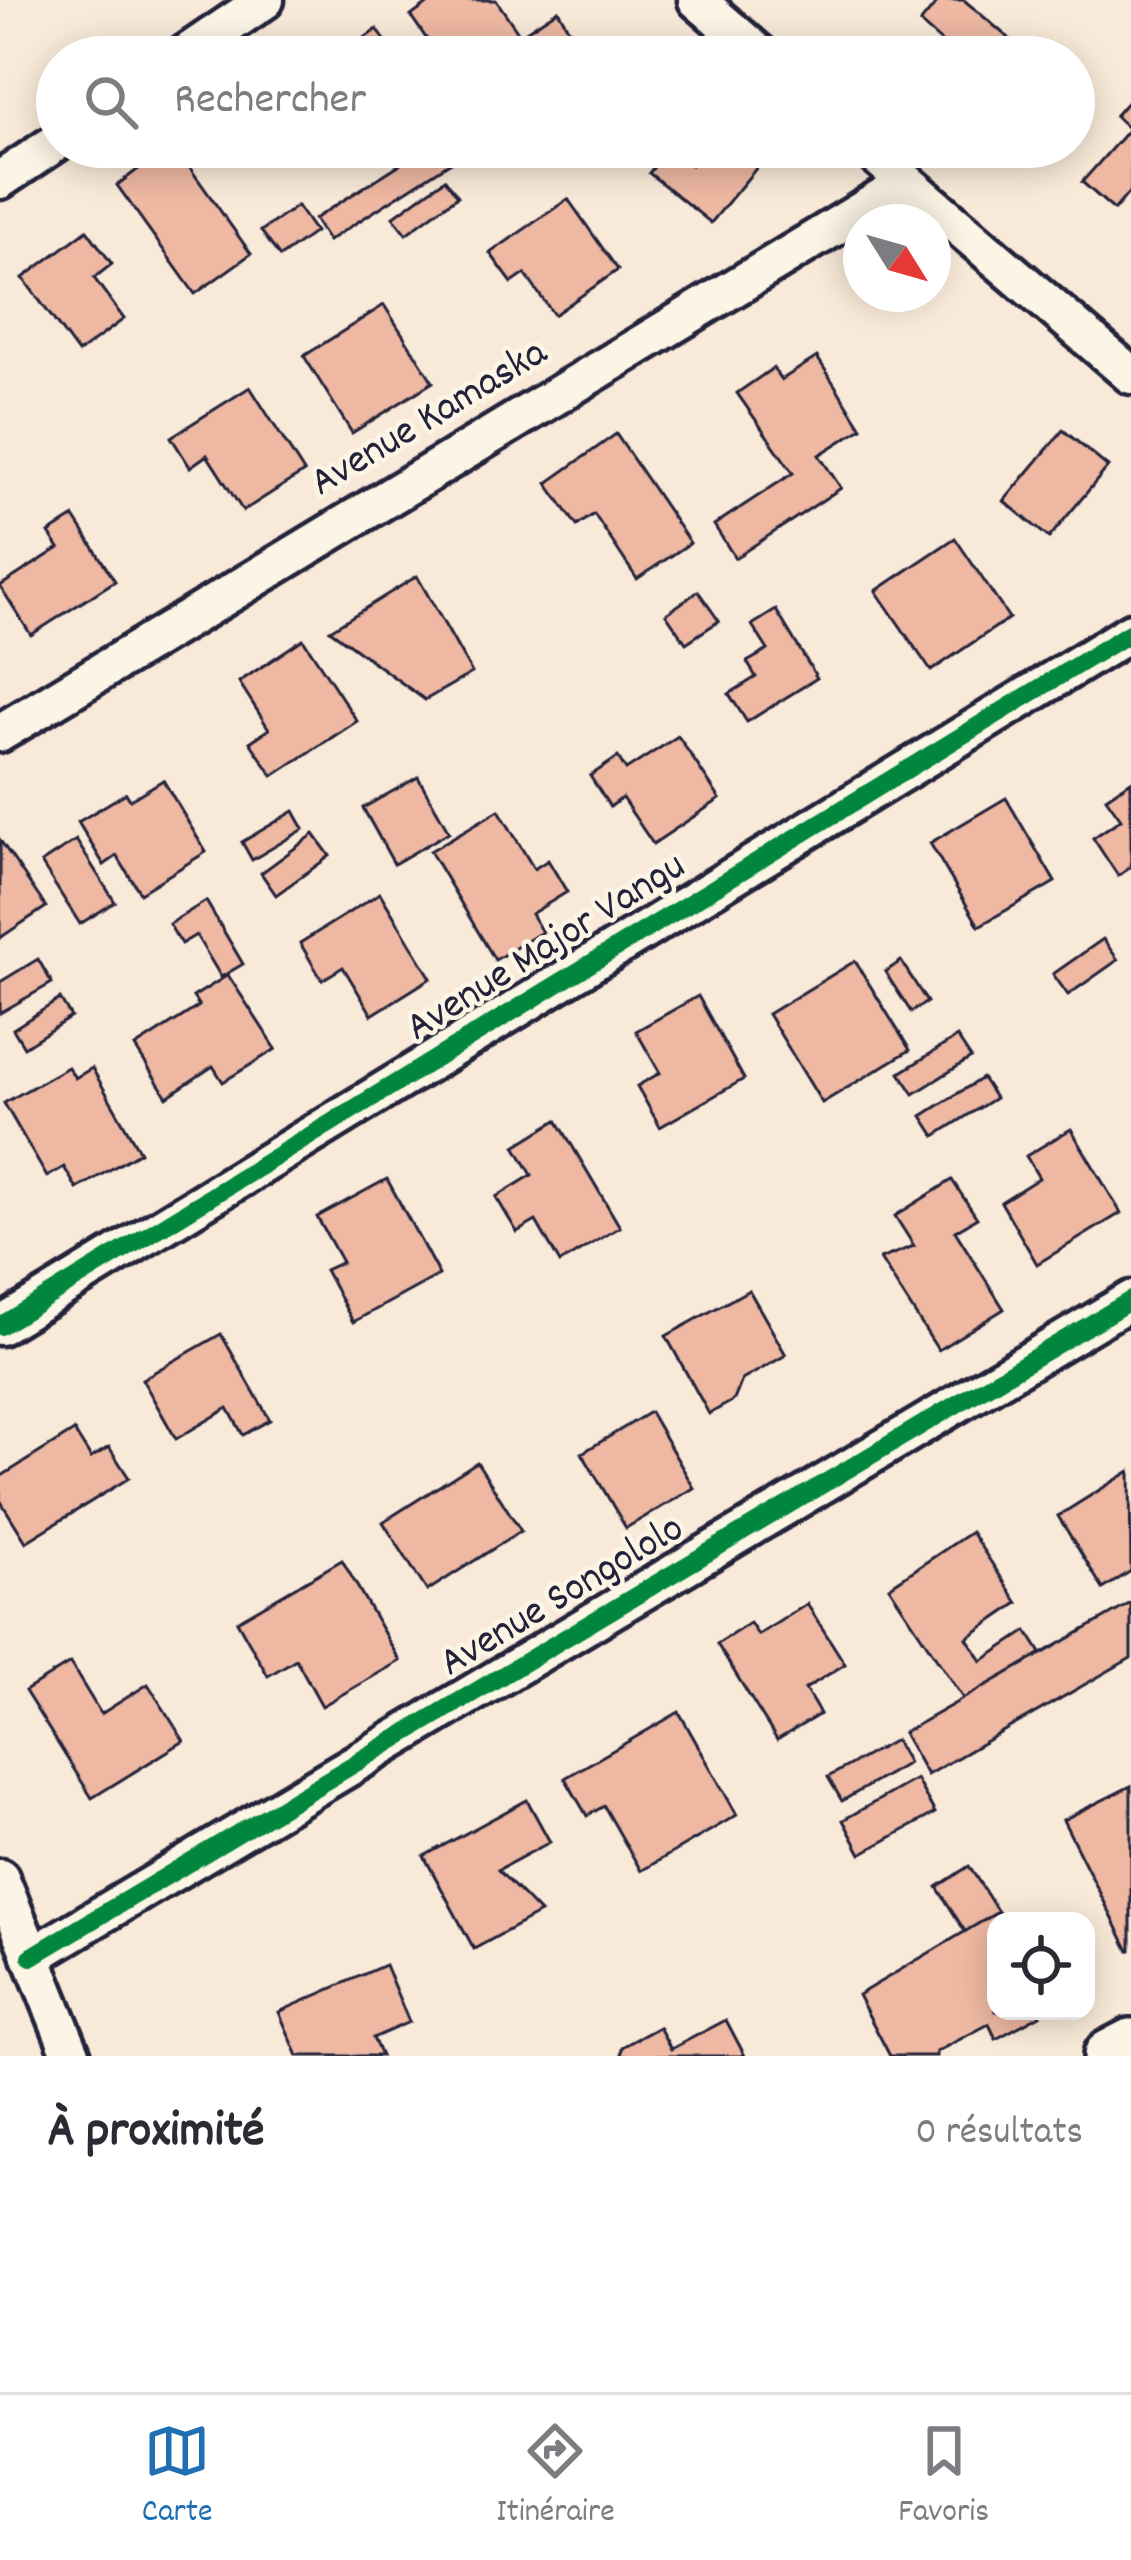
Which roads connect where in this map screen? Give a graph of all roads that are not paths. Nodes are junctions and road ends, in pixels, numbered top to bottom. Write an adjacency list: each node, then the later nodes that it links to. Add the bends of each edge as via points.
1 (265, 0): 3 (street)
2 (697, 0): 4 (street)
3 (212, 36)
4 (739, 36)
5 (36, 156): 7 (street)
6 (890, 168): 8 (street)
7 (0, 180)
8 (907, 183): 9 (street); 11 (street, Avenue Kamaska)
9 (1131, 375)
10 (1131, 632): 13 (street, Avenue Major Vangu)
11 (0, 734)
12 (1131, 1300): 15 (street, Avenue Songololo)
13 (0, 1326)
14 (0, 1878): 15 (street)
15 (31, 1957): 17 (street)
16 (1131, 2045): 18 (main road)
17 (72, 2056)
18 (1110, 2056)

